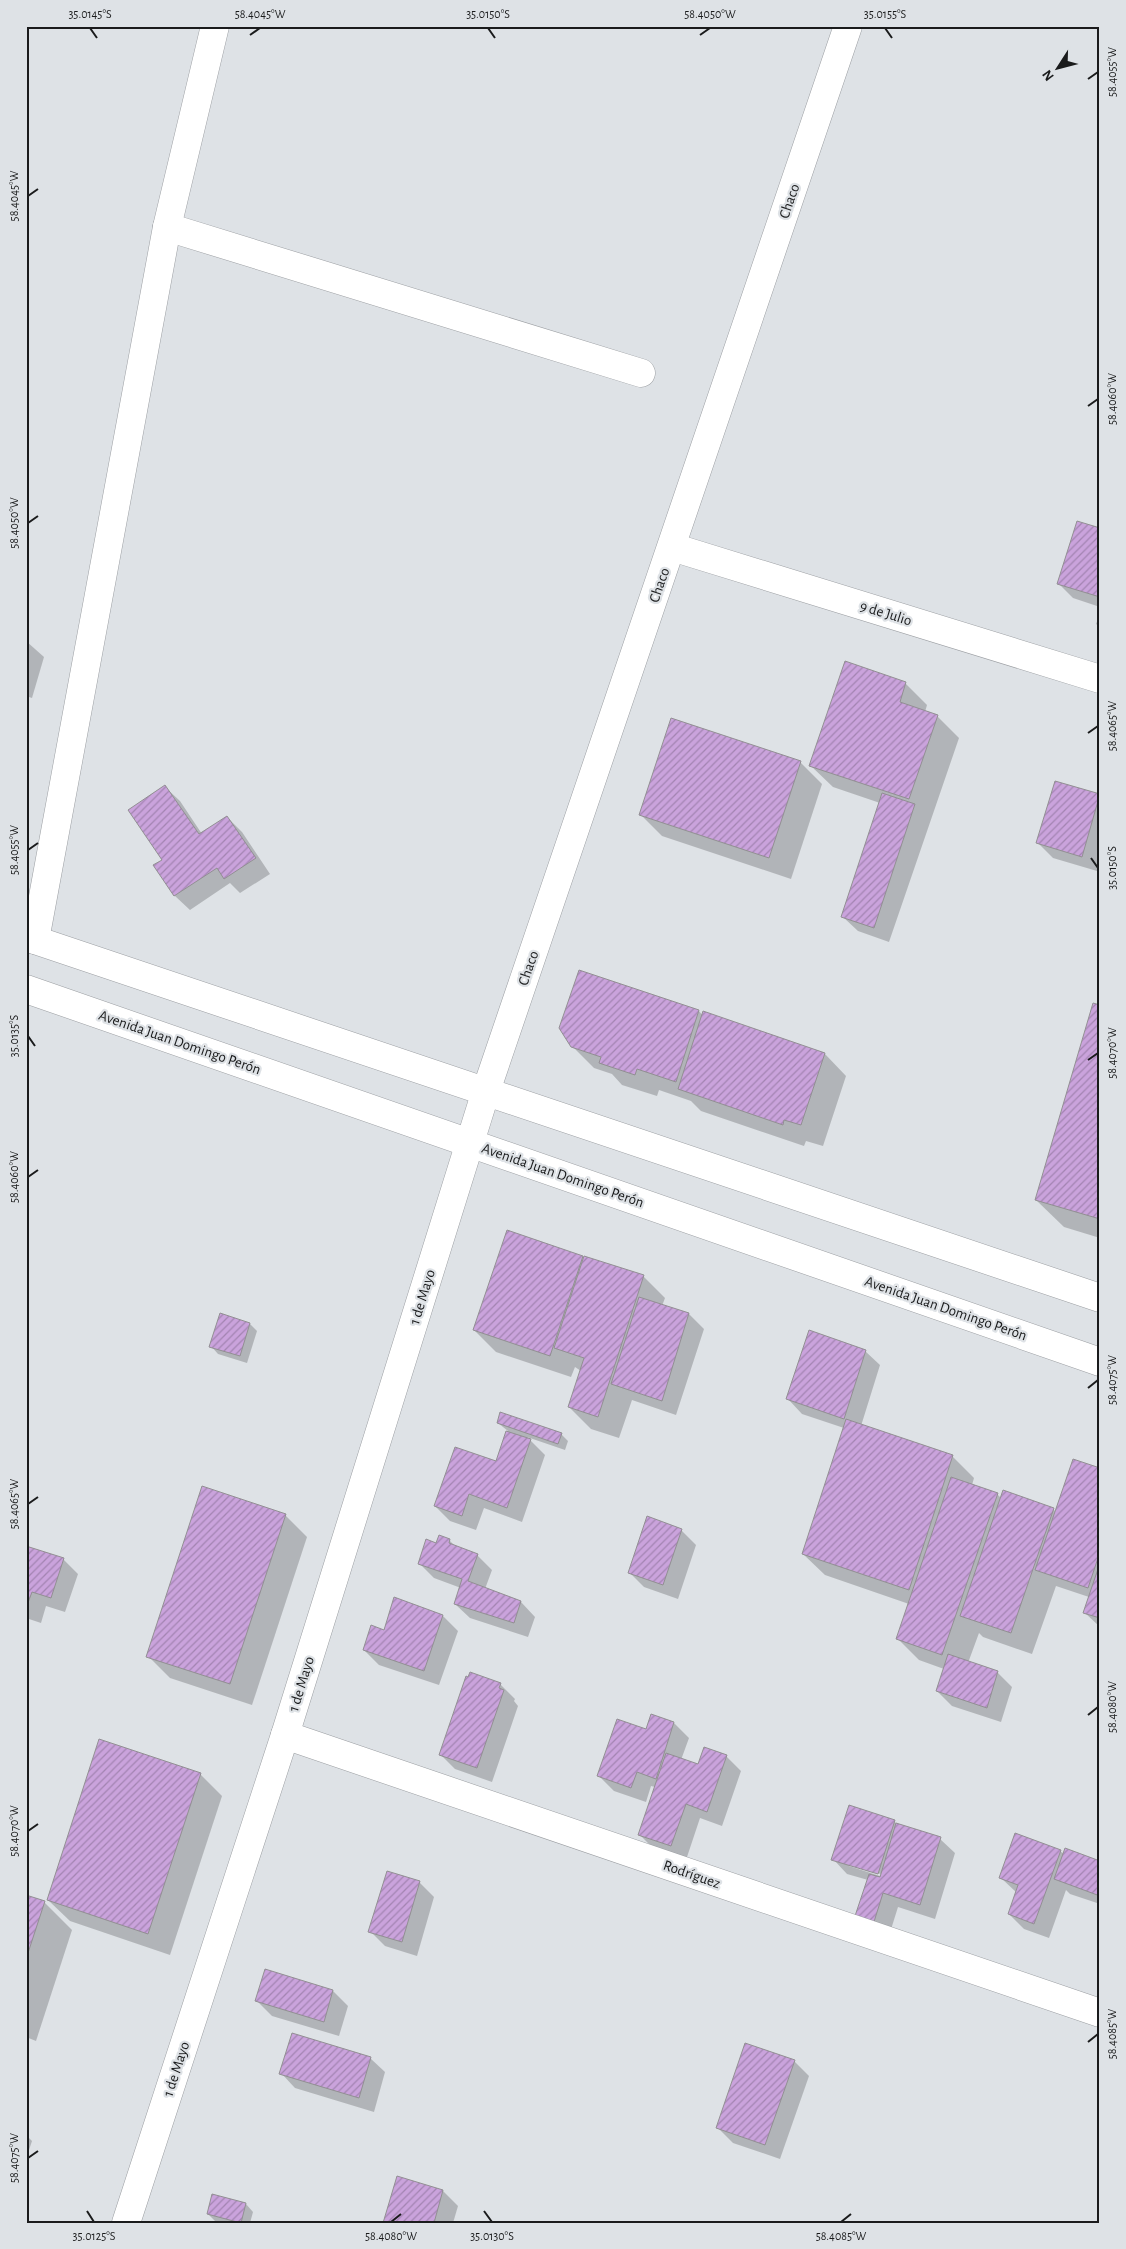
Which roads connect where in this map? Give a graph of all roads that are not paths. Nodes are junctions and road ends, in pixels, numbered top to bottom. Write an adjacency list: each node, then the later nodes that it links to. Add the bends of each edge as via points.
1 (215, 26): 3 (street)
2 (848, 26): 5 (street, Chaco)
3 (167, 227): 4 (street); 7 (street)
4 (641, 373)
5 (672, 547): 6 (street, 9 de Julio); 9 (street, Chaco)
6 (1100, 679)
7 (31, 939): 9 (street)
8 (26, 989): 10 (street, Avenida Juan Domingo Perón)
9 (486, 1091): 10 (street, Chaco); 11 (street)
10 (470, 1143): 12 (street, Avenida Juan Domingo Perón); 13 (street, 1 de Mayo)
11 (1100, 1298)
12 (1100, 1362)
13 (285, 1735): 14 (street, Rodríguez); 15 (street, 1 de Mayo)
14 (1100, 2013)
15 (126, 2223)

